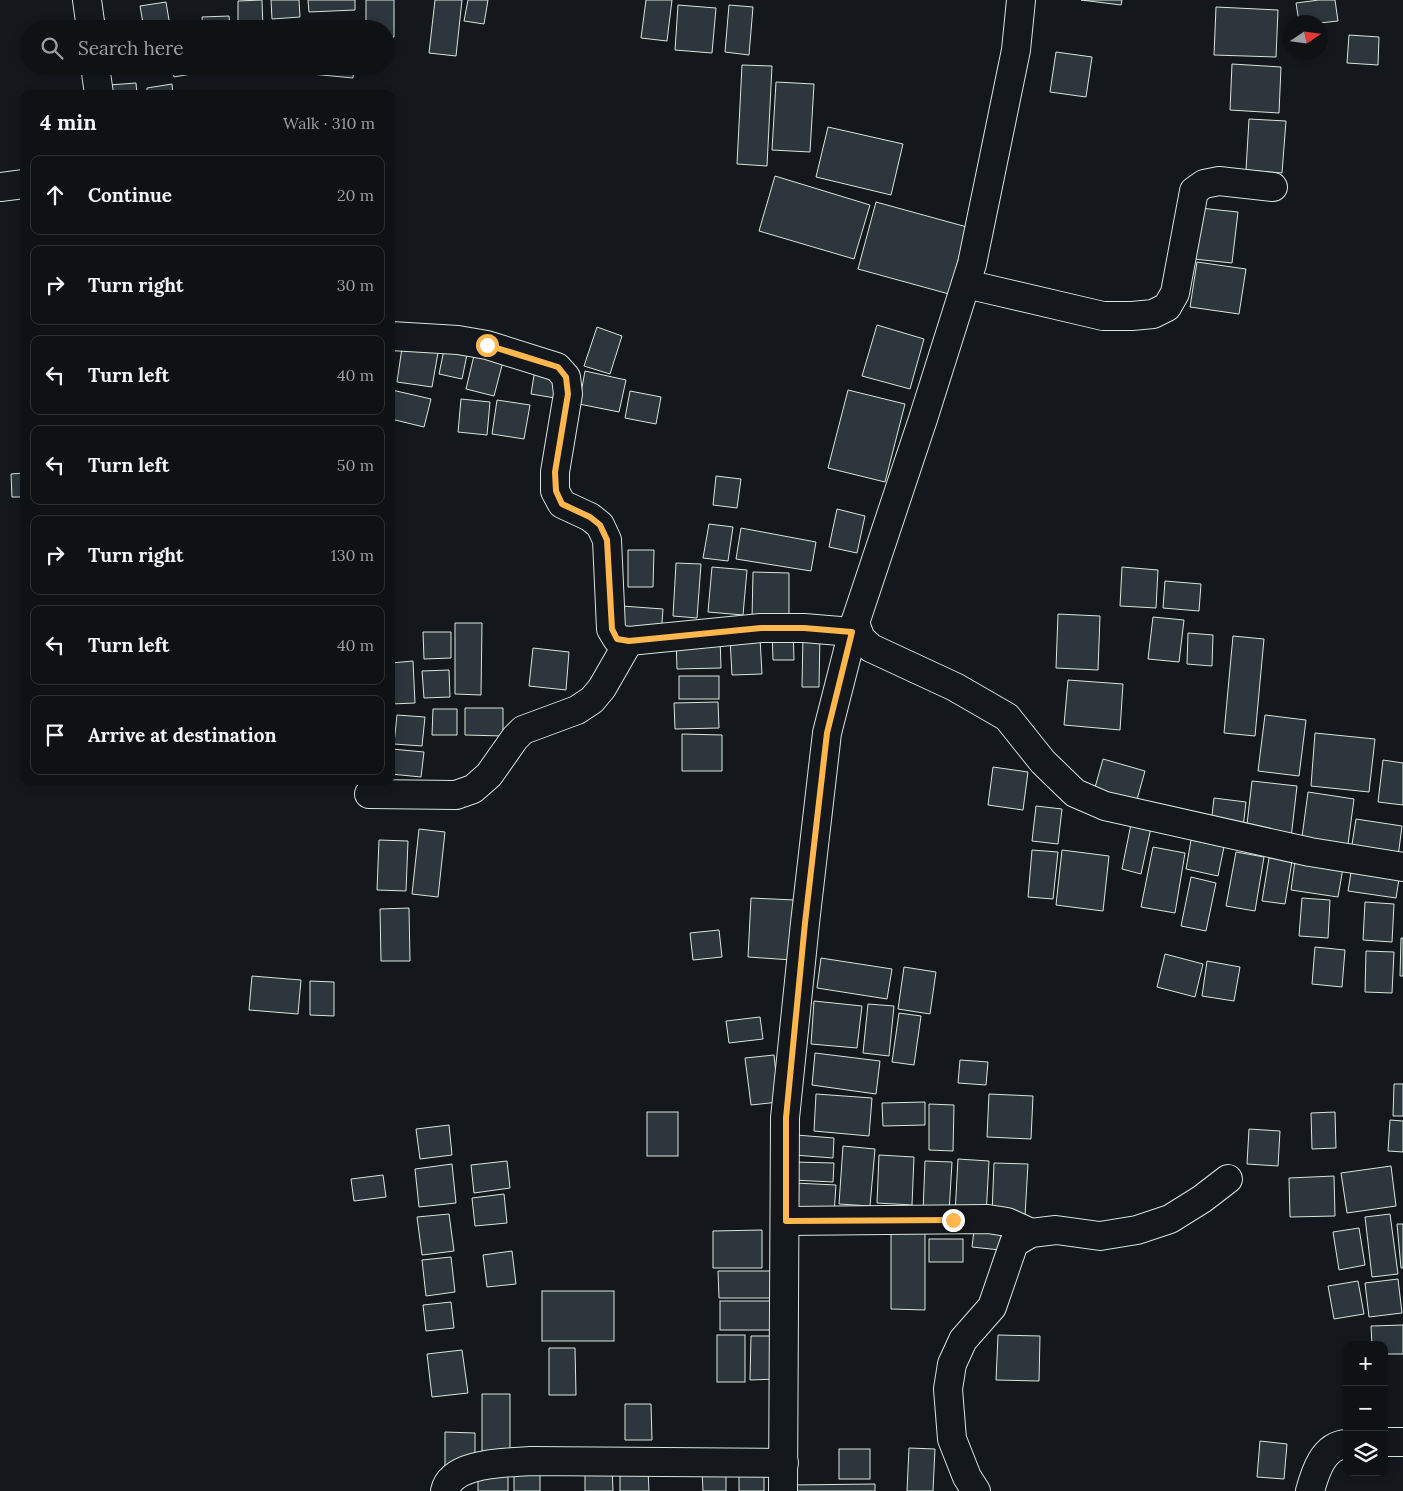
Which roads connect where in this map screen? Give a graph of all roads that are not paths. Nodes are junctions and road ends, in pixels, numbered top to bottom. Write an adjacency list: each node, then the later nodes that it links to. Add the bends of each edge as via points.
1 (87, 0): 3 (street)
2 (1021, 0): 9 (street, via 1016,50)
3 (90, 20)
4 (96, 75): 5 (street)
5 (98, 90)
6 (20, 184): 7 (street)
7 (0, 187)
8 (1273, 187): 9 (street, via 1219,181 1204,184 1194,191 1175,293 1167,308 1153,314 1103,316)
9 (966, 284): 11 (street)
10 (395, 336): 12 (street, via 487,345 558,367 566,377 568,394 555,472 556,491 562,504 600,525 607,540 612,629 617,639)
11 (854, 627): 12 (street, via 761,628); 14 (street, via 871,648 955,687 1006,717 1043,762 1075,793 1105,806 1282,846); 16 (street, via 827,733 805,923 786,1118)
12 (629, 641): 13 (street, via 592,700 577,710 523,730 489,775 473,789 456,795)
13 (369, 794)
14 (1403, 867)
15 (1228, 1179): 17 (street, via 1170,1219 1137,1230 1100,1236 1056,1230)
16 (786, 1221): 17 (street, via 988,1219 1007,1222); 21 (street)
17 (1031, 1233): 24 (street, via 1014,1243 992,1307 963,1340 952,1364 948,1389 952,1439)
18 (1388, 1442): 19 (street)
19 (1403, 1442)
20 (1343, 1444): 25 (street, via 1327,1452 1317,1468)
21 (784, 1463): 22 (street, via 521,1461 488,1464 457,1473); 23 (street)
22 (445, 1491)
23 (783, 1491)
24 (976, 1491)
25 (1310, 1491)

